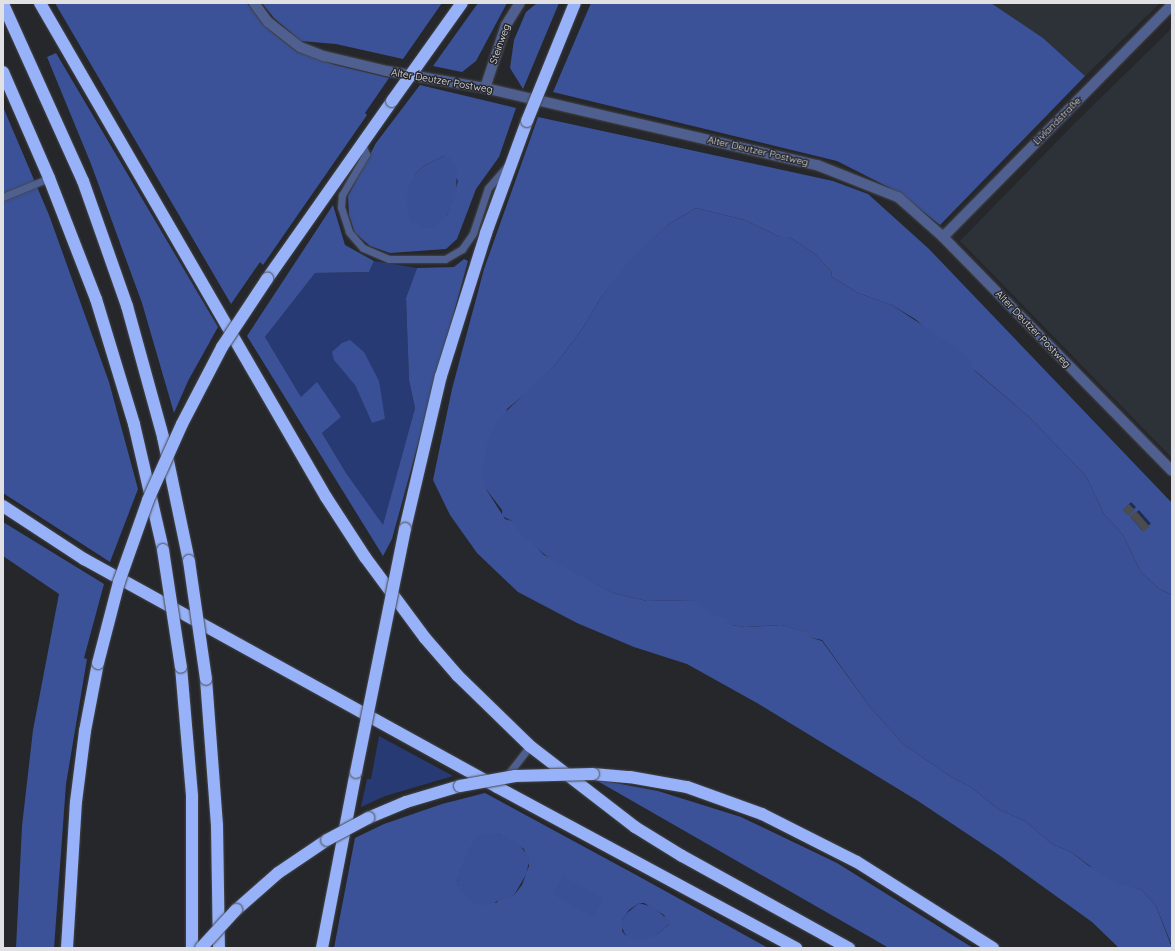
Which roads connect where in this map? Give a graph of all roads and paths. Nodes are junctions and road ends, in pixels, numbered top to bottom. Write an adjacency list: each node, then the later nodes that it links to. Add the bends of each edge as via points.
1 (40, 3): 17 (highway, via 326,497 365,558 394,599 458,676)
2 (254, 3): 9 (street, Alter Deutzer Postweg, via 268,22 300,47 324,56 387,71)
3 (462, 3): 10 (highway, bridge)
4 (520, 3): 9 (street, Steinweg, via 506,25)
5 (575, 3): 11 (highway, bridge)
6 (3, 4): 22 (highway, bridge, via 83,181 122,292 163,437 189,562 206,679 218,825)
7 (1172, 4): 14 (street, Livlandstraße)
8 (3, 72): 12 (highway)
9 (485, 88): 14 (street, Alter Deutzer Postweg, via 817,165 898,197)
10 (362, 145): 11 (lane, via 366,154 342,195 341,207 349,232 363,248 389,259 446,259 462,249 473,233 488,188); 19 (highway, bridge, via 222,347 179,431 148,500 119,582 98,663 85,732 76,802)
11 (511, 162): 23 (highway, bridge, via 441,376 405,529)
12 (49, 178): 13 (lane); 20 (highway, bridge, via 84,266 116,361 138,438 163,550 181,668 192,796)
13 (3, 197)
14 (942, 237): 15 (street, Alter Deutzer Postweg)
15 (1172, 471)
16 (3, 506): 18 (highway, via 84,559)
17 (530, 746): 18 (lane); 25 (highway, via 634,827)
18 (497, 787): 24 (highway)
19 (67, 948)
20 (192, 948)
21 (201, 948): 26 (highway, bridge, via 236,910 278,873 327,840 368,818 406,802 460,786 515,776 593,774 630,777 686,787 762,814 857,862)
22 (220, 948)
23 (322, 948)
24 (796, 948)
25 (849, 948)
26 (993, 948)

